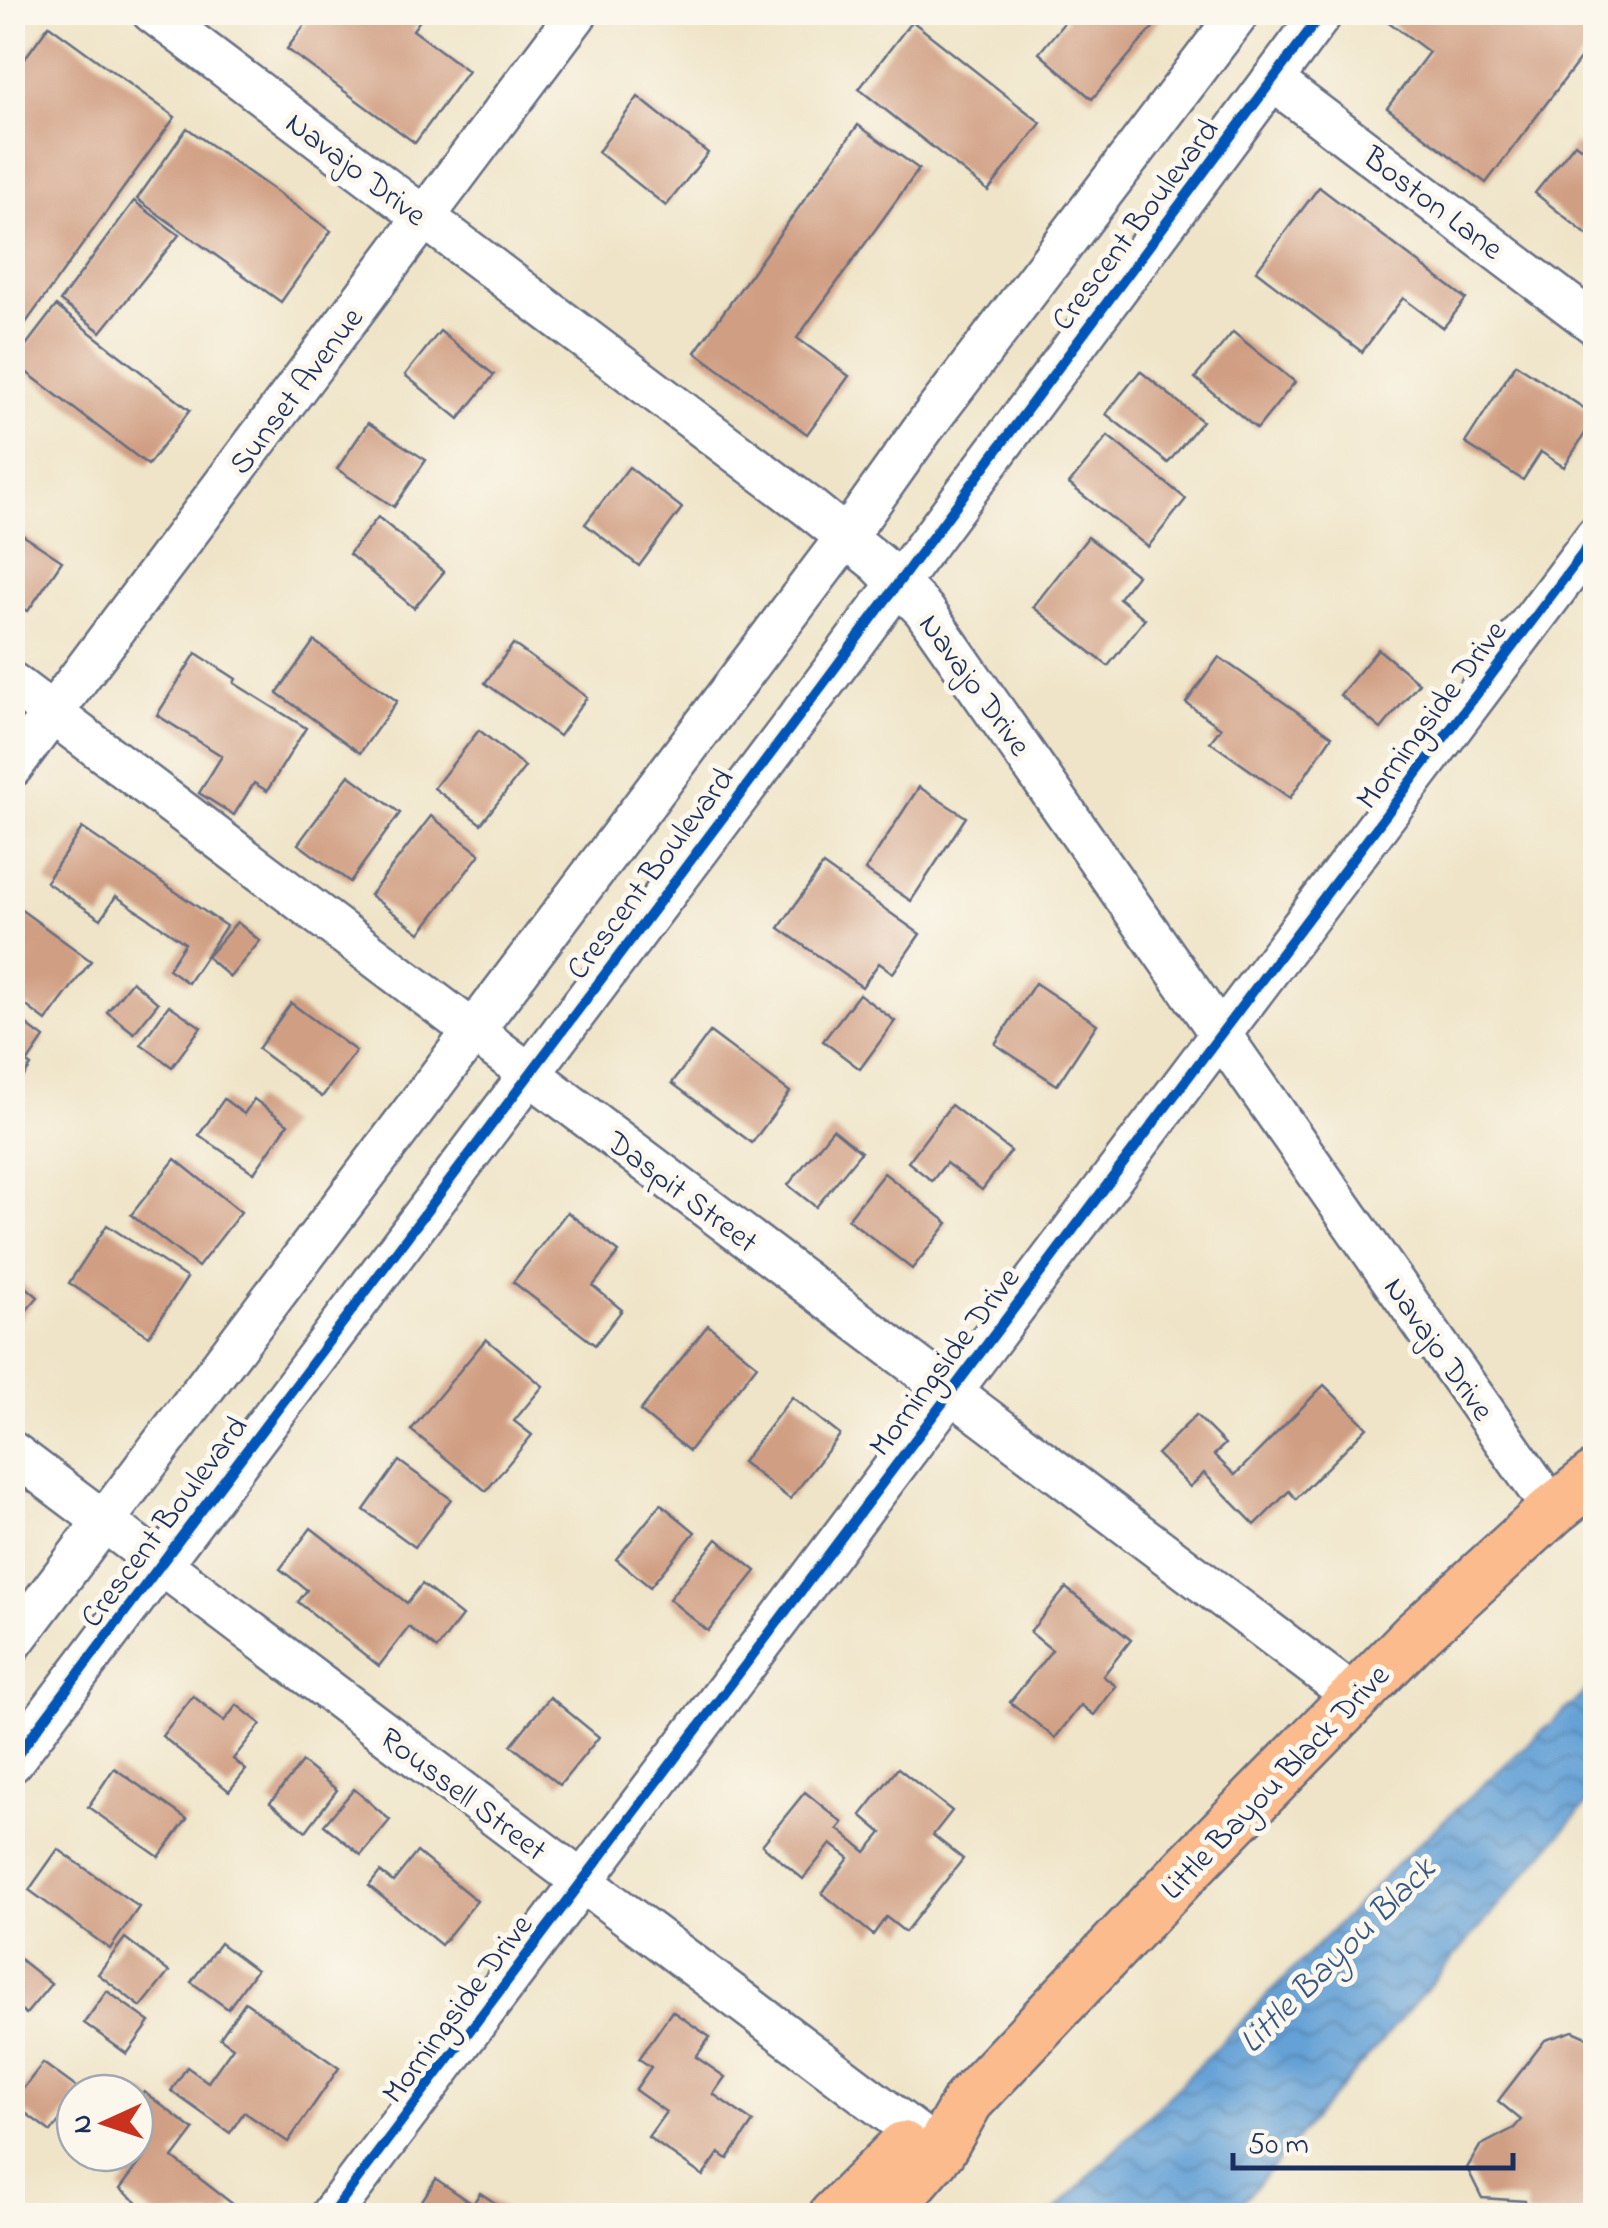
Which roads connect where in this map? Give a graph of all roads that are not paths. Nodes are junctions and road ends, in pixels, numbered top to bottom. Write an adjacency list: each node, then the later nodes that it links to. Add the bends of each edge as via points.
1 (152, 12): 6 (street, Navajo Drive)
2 (578, 12): 6 (street, Sunset Avenue)
3 (1240, 12): 9 (street, Crescent Boulevard)
4 (1323, 12): 5 (street, Crescent Boulevard)
5 (1272, 80): 7 (street, Boston Lane); 10 (street, Crescent Boulevard)
6 (424, 218): 9 (street, Navajo Drive); 12 (street, Sunset Avenue)
7 (1596, 324)
8 (1596, 536): 15 (street, Morningside Drive)
9 (846, 538): 10 (street, Navajo Drive); 14 (street, Crescent Boulevard)
10 (898, 582): 15 (street, Navajo Drive, via 958,655); 16 (street, Crescent Boulevard)
11 (12, 684): 12 (street, Daspit Street)
12 (53, 714): 13 (street, Sunset Avenue); 14 (street, Daspit Street)
13 (12, 768)
14 (472, 1032): 16 (street, Daspit Street); 21 (street, Crescent Boulevard)
15 (1221, 1033): 17 (street, Morningside Drive); 20 (street, Navajo Drive)
16 (528, 1074): 17 (street, Daspit Street); 22 (street, Crescent Boulevard)
17 (950, 1392): 24 (street, Daspit Street); 26 (street, Morningside Drive)
18 (12, 1452): 21 (street, Roussell Street)
19 (1596, 1476): 20 (main road, Little Bayou Black Drive)
20 (1553, 1510): 24 (main road, Little Bayou Black Drive)
21 (104, 1521): 22 (street, Roussell Street); 23 (street, Crescent Boulevard)
22 (162, 1564): 25 (street, Crescent Boulevard); 26 (street, Roussell Street)
23 (12, 1643)
24 (1355, 1697): 27 (main road, Little Bayou Black Drive)
25 (12, 1762)
26 (582, 1882): 28 (street, Roussell Street); 29 (street, Morningside Drive)
27 (968, 2100): 28 (main road, Little Bayou Black Drive); 31 (main road, Little Bayou Black Drive, via 940,2150)
28 (916, 2133): 30 (main road, Little Bayou Black Drive)
29 (330, 2216)
30 (834, 2216)
31 (883, 2216)

